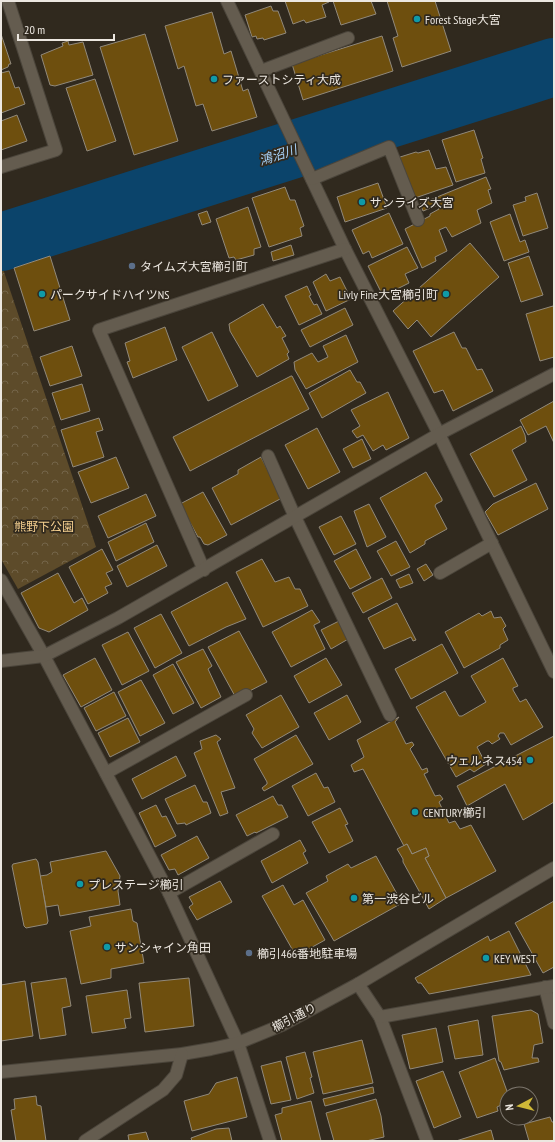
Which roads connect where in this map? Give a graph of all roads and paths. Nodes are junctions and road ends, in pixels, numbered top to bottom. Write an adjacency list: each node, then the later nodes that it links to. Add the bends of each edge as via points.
1 (8, 1): 5 (street, via 56,150)
2 (227, 1): 4 (street)
3 (348, 38): 4 (street)
4 (261, 71): 6 (street)
5 (1, 167)
6 (312, 179): 7 (street, via 389,147); 8 (street)
7 (418, 220)
8 (345, 249): 10 (street); 14 (street, via 99,330)
9 (554, 374): 10 (street)
10 (439, 434): 12 (street); 13 (street)
11 (268, 456): 12 (street)
12 (295, 517): 14 (street); 21 (street)
13 (492, 543): 15 (street); 19 (street)
14 (204, 570): 17 (street)
15 (440, 573)
16 (1, 580): 17 (street)
17 (44, 656): 18 (street); 22 (street)
18 (1, 662)
19 (554, 672)
20 (246, 695): 22 (street)
21 (390, 715)
22 (106, 773): 25 (street)
23 (273, 834): 25 (street)
24 (554, 868): 26 (street, 櫛引通り)
25 (169, 893): 30 (street)
26 (358, 984): 28 (street); 30 (street, 櫛引通り, via 282,1024)
27 (549, 987): 28 (street); 29 (street)
28 (380, 1017): 35 (street)
29 (554, 1023)
30 (238, 1043): 31 (street, 櫛引通り); 34 (street)
31 (182, 1054): 32 (street, 櫛引通り); 33 (street, via 176,1075 164,1090)
32 (1, 1072)
33 (85, 1141)
34 (270, 1141)
35 (427, 1141)

